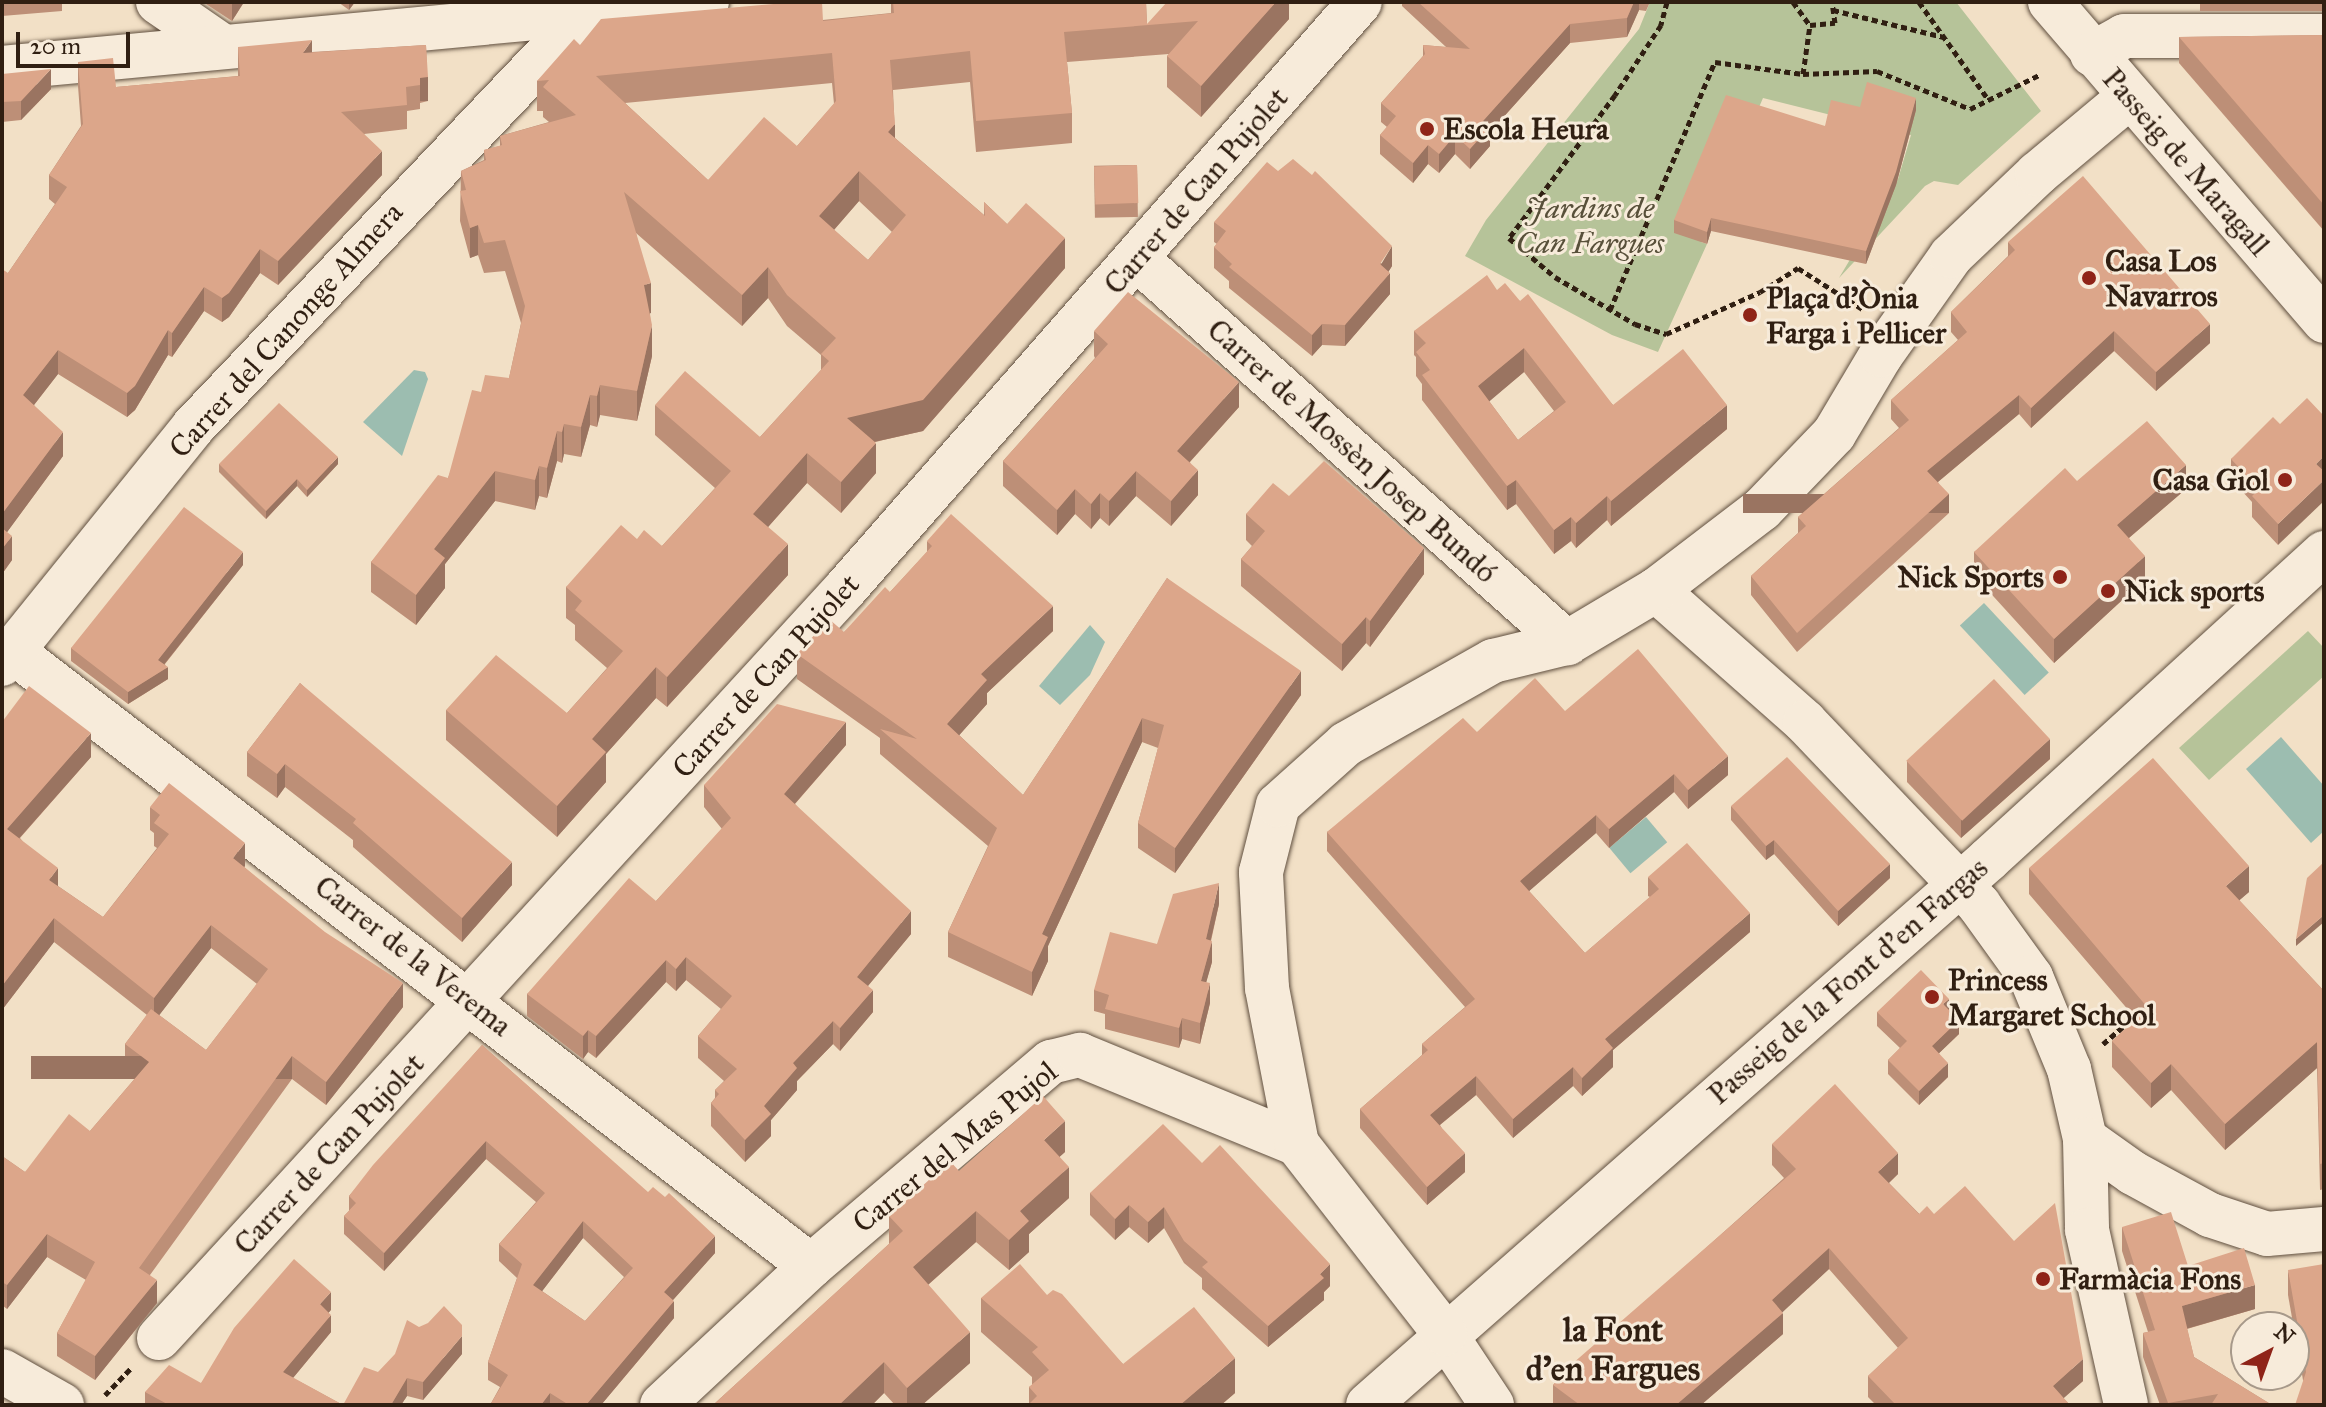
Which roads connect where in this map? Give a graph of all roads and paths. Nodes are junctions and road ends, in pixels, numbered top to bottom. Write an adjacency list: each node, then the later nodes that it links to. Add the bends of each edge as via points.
1 (158, 2): 14 (street)
2 (707, 2): 10 (street)
3 (1360, 2): 21 (street, Carrer de Can Pujolet)
4 (1667, 2): 22 (path, via 1661,25 1623,83 1509,238 1555,277)
5 (1793, 2): 11 (path)
6 (1832, 2): 9 (path)
7 (1919, 2): 13 (path)
8 (2050, 2): 15 (street, Passeig de Maragall)
9 (1833, 10): 11 (path, via 1835,23); 13 (path)
10 (587, 12): 14 (street); 28 (street, Carrer del Canonge Almera, via 193,427)
11 (1810, 25): 17 (path)
12 (2324, 36): 15 (street, via 2124,36)
13 (1944, 37): 20 (path)
14 (222, 46): 16 (street)
15 (2092, 54): 19 (street, Passeig de Maragall)
16 (2, 68)
17 (1803, 74): 20 (path, via 1877,71 1970,109); 22 (path, via 1715,62)
18 (2039, 75): 20 (path)
19 (2128, 98): 24 (street, Passeig de Maragall); 26 (street, via 1951,256 1881,355 1834,434 1762,509)
20 (1988, 99)
21 (1137, 259): 27 (street, Carrer de Mossèn Josep Bundó); 30 (street, Carrer de Can Pujolet)
22 (1610, 310): 23 (path, via 1666,334 1760,292 1798,268)
23 (1874, 317)
24 (2324, 321)
25 (2324, 553): 29 (street, Passeig de la Font d'en Fargas)
26 (1656, 590): 27 (street); 29 (street, via 1805,722)
27 (1567, 643): 34 (street, via 1493,661 1346,744 1278,805 1261,872 1267,988)
28 (7, 658): 30 (street, Carrer de la Verema)
29 (1960, 883): 33 (street, via 2031,977 2069,1069); 37 (street, Passeig de la Font d'en Fargas)
30 (472, 1001): 36 (street, Carrer de la Verema); 38 (street, Carrer de Can Pujolet)
31 (2133, 1018): 32 (path)
32 (2099, 1048)
33 (2085, 1139): 35 (street, via 2133,1173 2210,1215 2267,1234); 44 (street, via 2087,1230)
34 (1297, 1144): 36 (street, Carrer del Mas Pujol, via 1080,1055 1051,1062); 37 (street)
35 (2324, 1229)
36 (811, 1266): 41 (street, Carrer del Mas Pujol)
37 (1445, 1334): 42 (street, Passeig de la Font d'en Fargas); 43 (street)
38 (159, 1338)
39 (6, 1383): 40 (street)
40 (62, 1405)
41 (662, 1405)
42 (1368, 1405)
43 (1492, 1405)
44 (2126, 1405)

